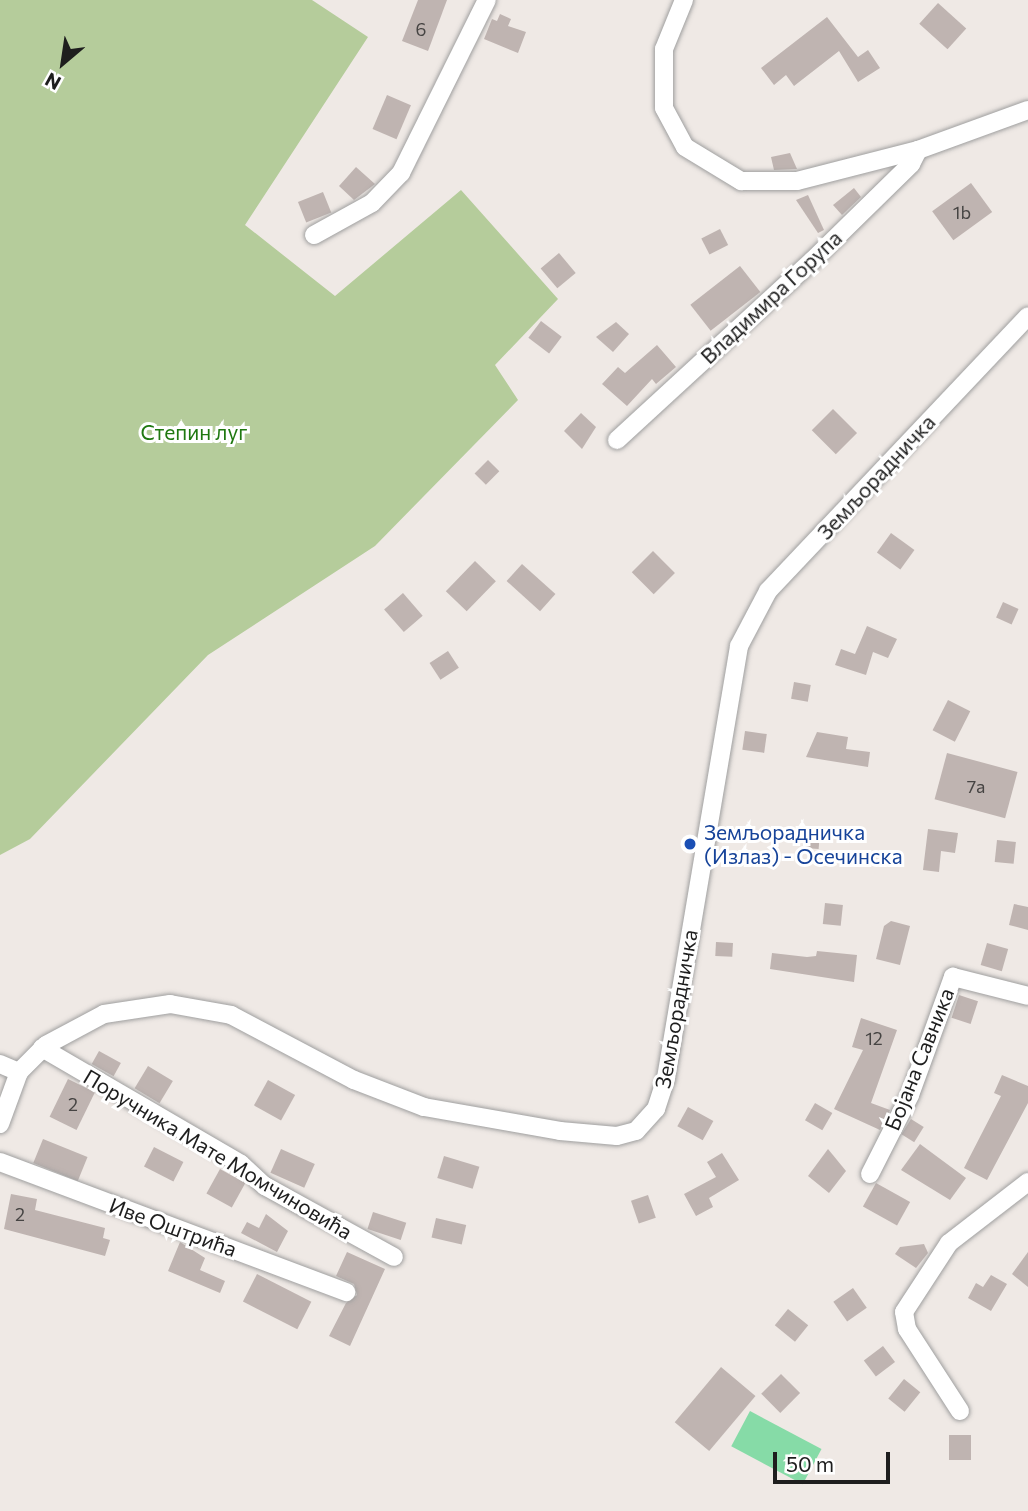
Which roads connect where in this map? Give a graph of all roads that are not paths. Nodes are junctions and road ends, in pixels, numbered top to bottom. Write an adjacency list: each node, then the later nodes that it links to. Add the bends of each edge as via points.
1 (487, 0): 5 (street, via 401,173 372,202)
2 (684, 0): 4 (street, via 664,49 661,97 674,132 710,165 741,181 771,185)
3 (1028, 110): 4 (street)
4 (918, 150): 7 (street, Владимира Горупа, via 911,164 812,261)
5 (314, 235)
6 (1028, 316): 9 (street, Земљорадничка, via 768,592 739,646 666,1078 656,1109 635,1131 617,1136 547,1130 424,1107 354,1080 245,1021 200,1006 156,1004 116,1010)
7 (617, 440)
8 (1028, 996): 14 (street, Бојана Савника, via 972,978 953,977 910,1095)
9 (43, 1048): 11 (street, Земљорадничка); 16 (street, Поручника Мате Момчиновића, via 241,1164 265,1186)
10 (0, 1064): 11 (street)
11 (19, 1072): 12 (street, Земљорадничка)
12 (0, 1124)
13 (0, 1162): 17 (street, Иве Оштрића)
14 (870, 1174)
15 (1028, 1182): 18 (street, via 949,1242 904,1312 907,1329)
16 (394, 1257)
17 (346, 1292)
18 (960, 1411)

